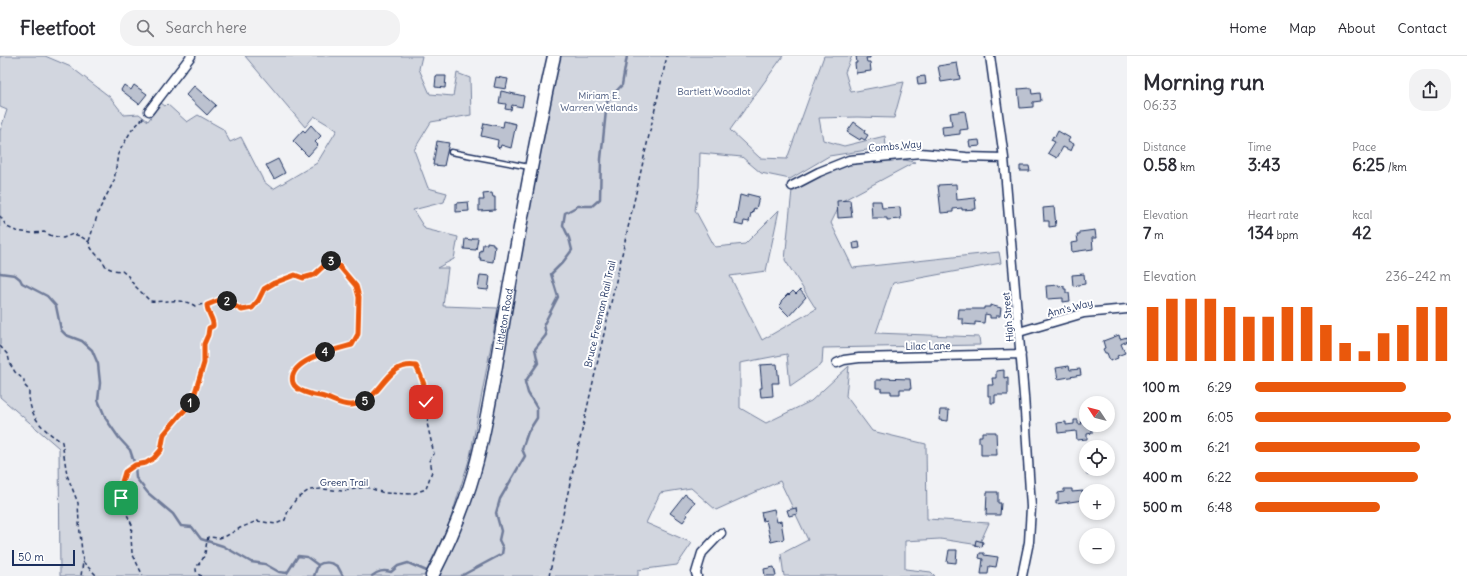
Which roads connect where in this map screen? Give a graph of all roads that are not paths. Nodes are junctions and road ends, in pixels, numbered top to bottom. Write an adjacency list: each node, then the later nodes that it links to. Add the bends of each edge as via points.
1 (191, 56): 4 (street)
2 (554, 56): 7 (main road, Littleton Road)
3 (990, 56): 6 (street, High Street)
4 (149, 111)
5 (451, 152): 7 (lane)
6 (1004, 158): 8 (street, Combs Way, via 920,153 849,160); 10 (street, High Street)
7 (531, 167): 14 (main road, Littleton Road, via 477,460 464,505)
8 (792, 186)
9 (1127, 309): 10 (street, Ann's Way, via 1084,313)
10 (1019, 332): 11 (street, High Street)
11 (1021, 354): 12 (street, Lilac Lane, via 859,358); 16 (street, High Street, via 1031,507 1029,542)
12 (837, 363)
13 (721, 533): 15 (street, via 702,553)
14 (432, 576)
15 (697, 576)
16 (1022, 576)

